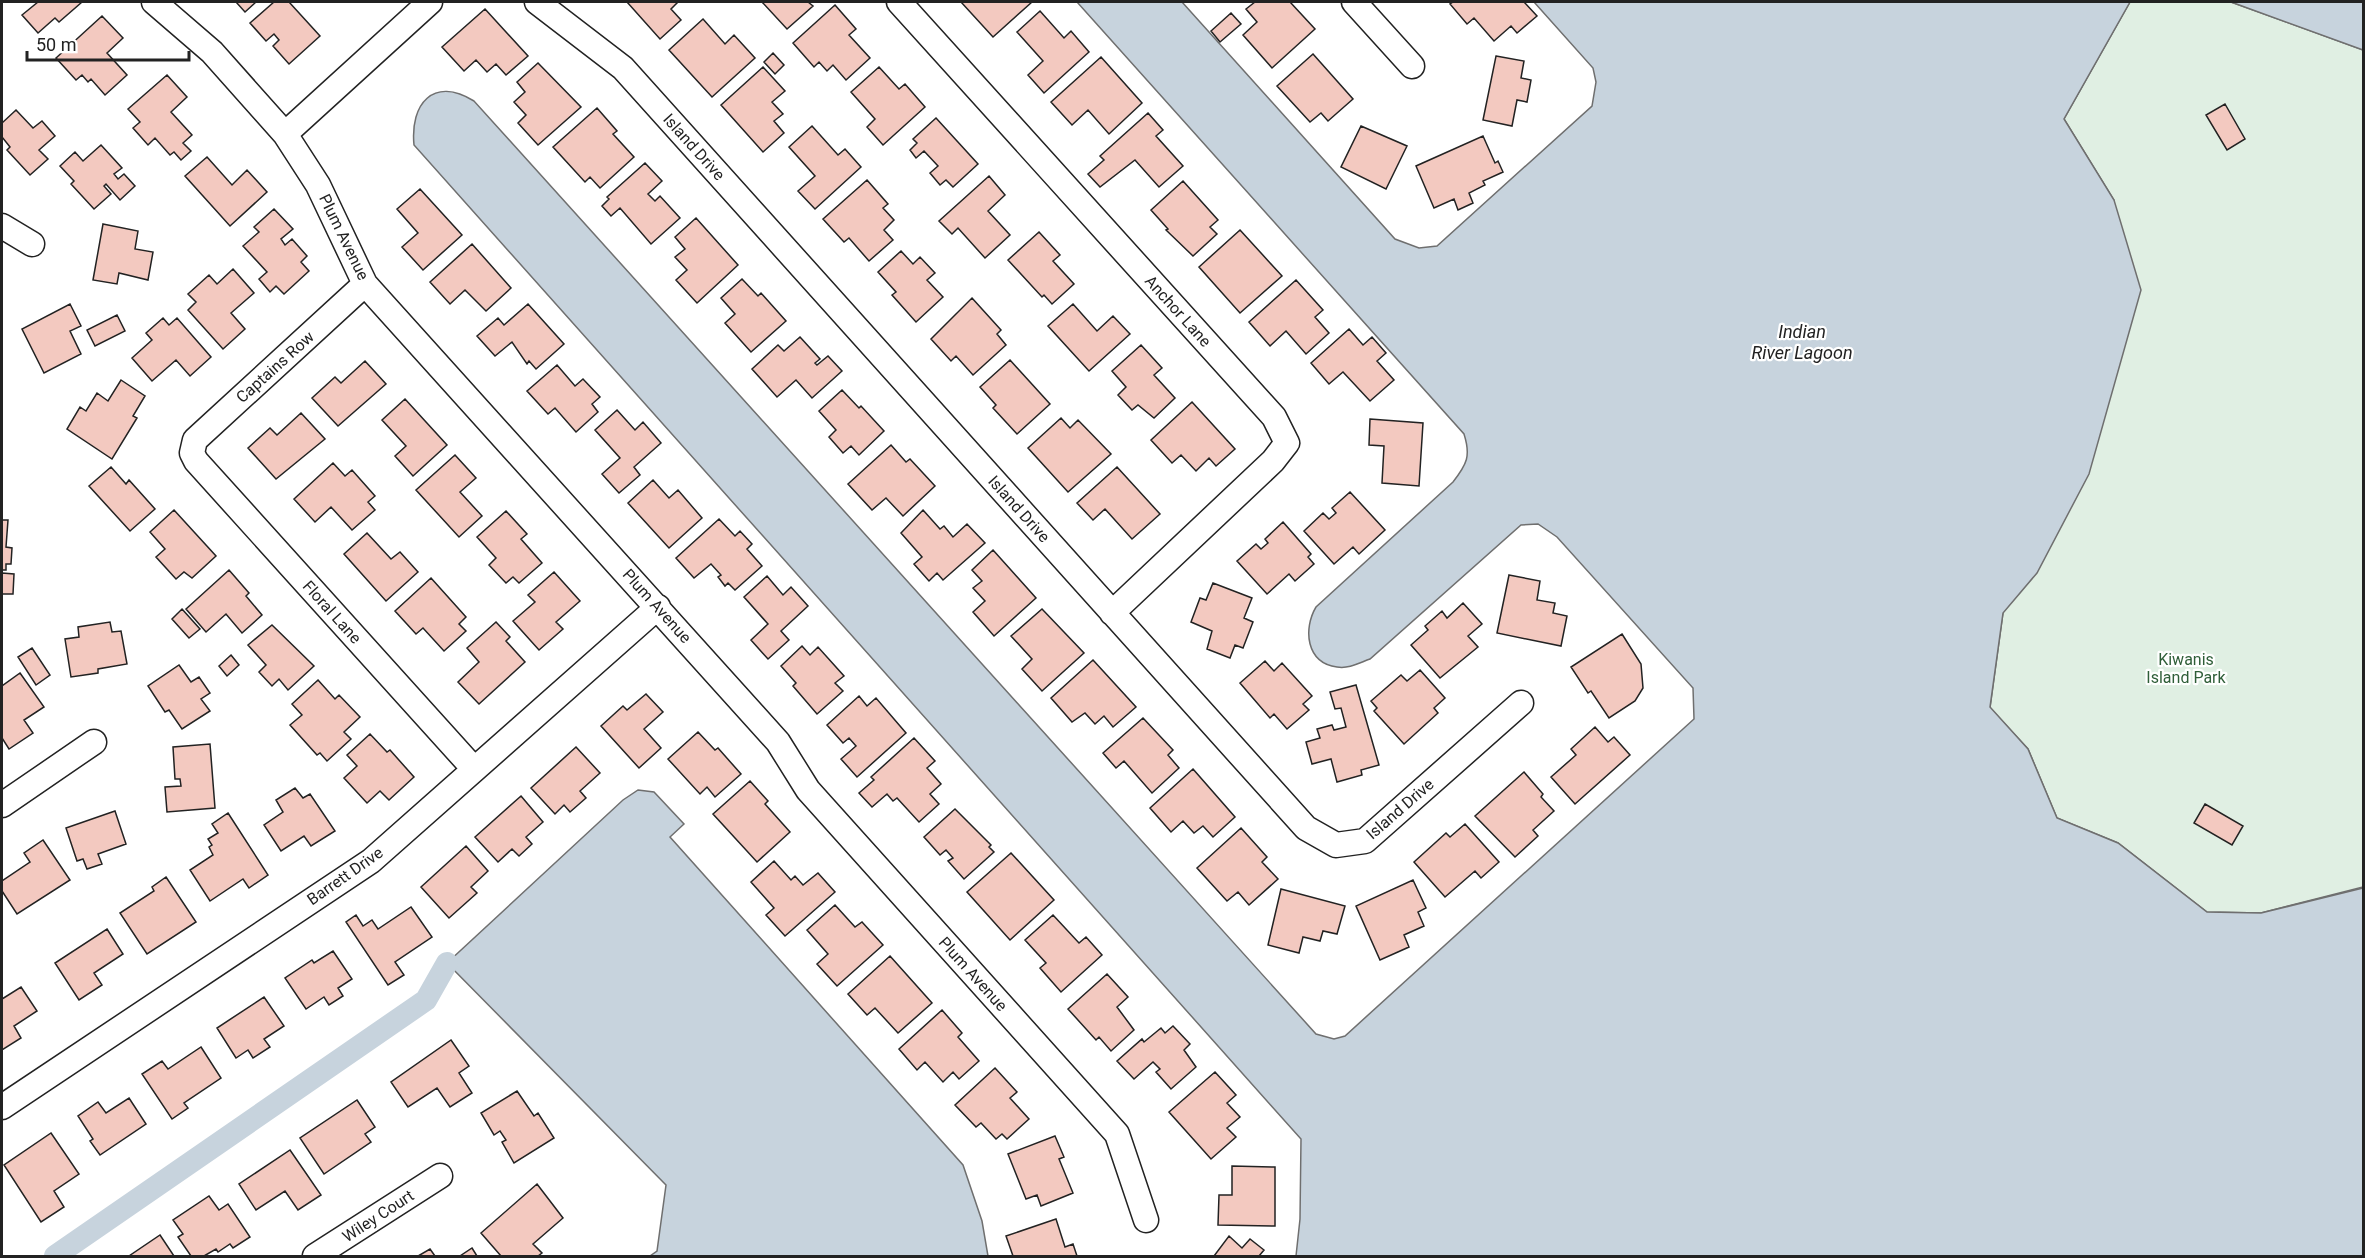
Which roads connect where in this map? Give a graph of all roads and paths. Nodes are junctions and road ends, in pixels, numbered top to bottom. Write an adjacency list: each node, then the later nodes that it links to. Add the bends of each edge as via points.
1 (154, 2): 7 (street, Plum Avenue, via 212,52)
2 (430, 2): 7 (street)
3 (537, 2): 13 (street, Island Drive, via 623,69)
4 (899, 2): 13 (street, Anchor Lane, via 1274,417 1287,443 1273,461)
5 (1354, 2): 6 (street)
6 (1412, 66)
7 (285, 134): 10 (street, Plum Avenue, via 318,185)
8 (2, 226): 9 (street)
9 (32, 244)
10 (365, 284): 11 (street, Captains Row, via 195,440); 12 (street, Plum Avenue)
11 (192, 453): 16 (street, Floral Lane)
12 (658, 607): 16 (street, Barrett Drive); 20 (street, Plum Avenue, via 778,742 808,790 1117,1134)
13 (1112, 613): 14 (street, Island Drive, via 1306,828 1336,845 1365,841)
14 (1521, 703)
15 (94, 742): 17 (street)
16 (474, 769): 18 (street, Barrett Drive, via 371,861)
17 (2, 805)
18 (2, 1107)
19 (440, 1176): 21 (street, Wiley Court)
20 (1146, 1220)
21 (315, 1257)

